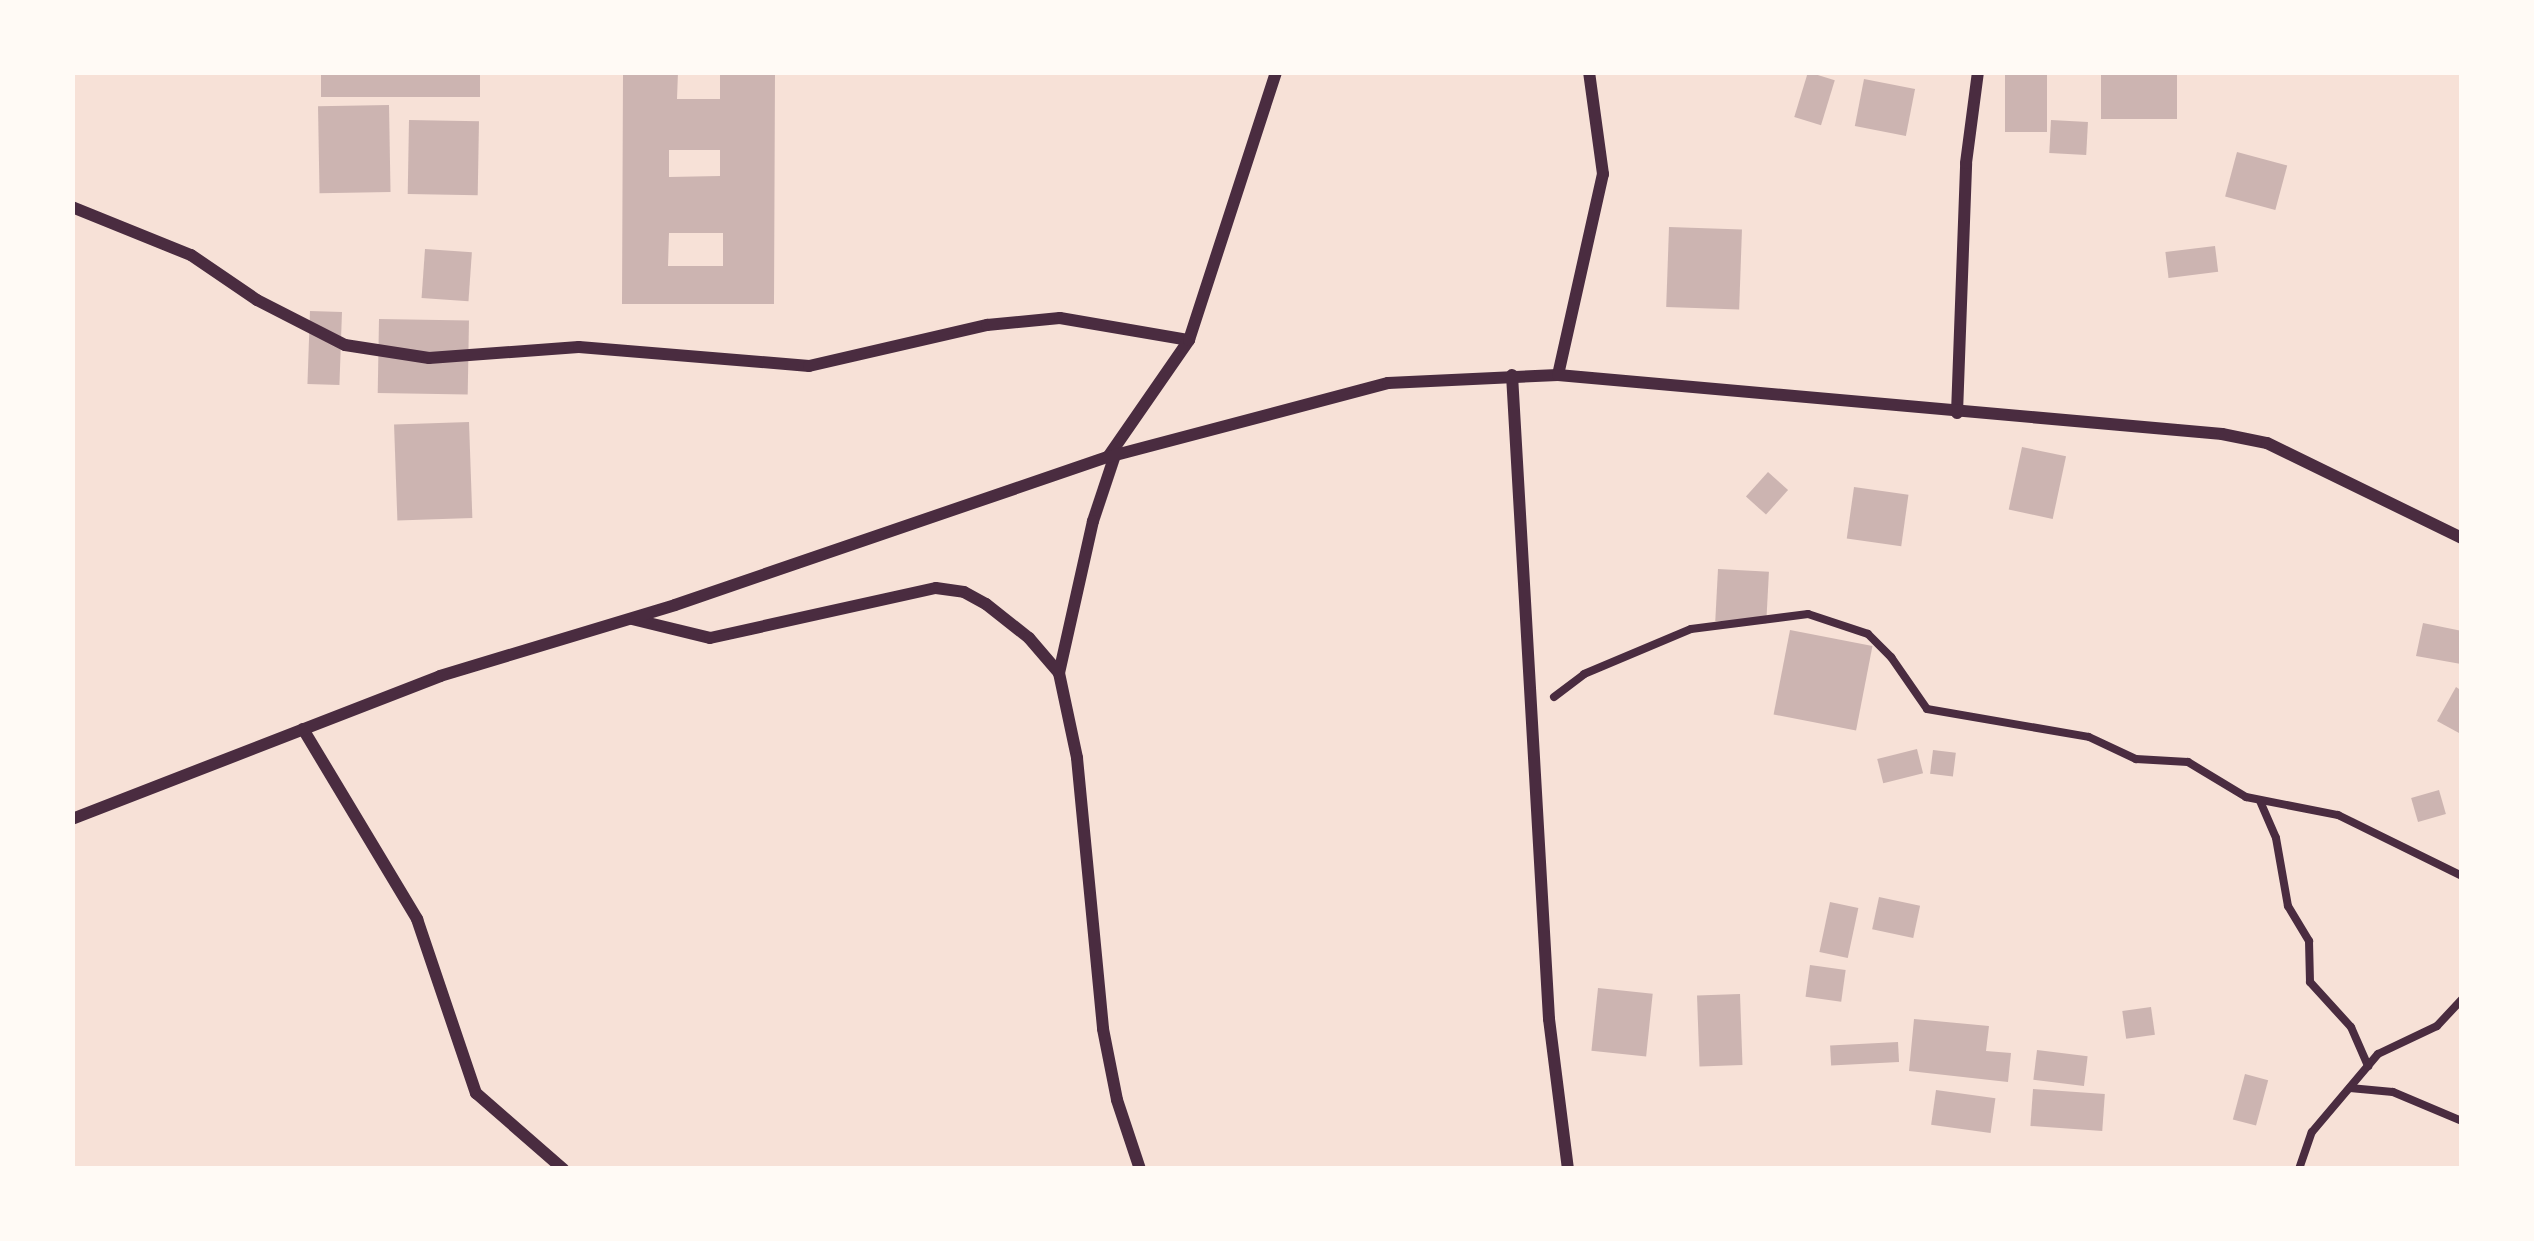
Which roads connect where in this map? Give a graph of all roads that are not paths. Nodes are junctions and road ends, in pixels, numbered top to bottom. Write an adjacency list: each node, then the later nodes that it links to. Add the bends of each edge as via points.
1 (1276, 72): 5 (street)
2 (1589, 72): 7 (street, via 1603,174)
3 (1978, 72): 8 (street, via 1966,163)
4 (72, 207): 5 (street, via 191,255 345,345 429,358 579,347 809,366 987,325 1060,318)
5 (1189, 340): 9 (street)
6 (1512, 375): 7 (street); 9 (street, via 1388,383); 17 (street, via 1549,1019)
7 (1558, 375): 8 (street)
8 (1957, 413): 10 (street, via 2267,443)
9 (1112, 456): 11 (street); 12 (street)
10 (2462, 538)
11 (628, 619): 12 (street, via 710,638 936,588 986,604); 13 (street, via 440,676)
12 (1059, 673): 16 (street, via 1077,758 1103,1029)
13 (304, 729): 14 (street); 15 (street, via 417,920 476,1093)
14 (72, 819)
15 (562, 1169)
16 (1140, 1169)
17 (1568, 1169)

